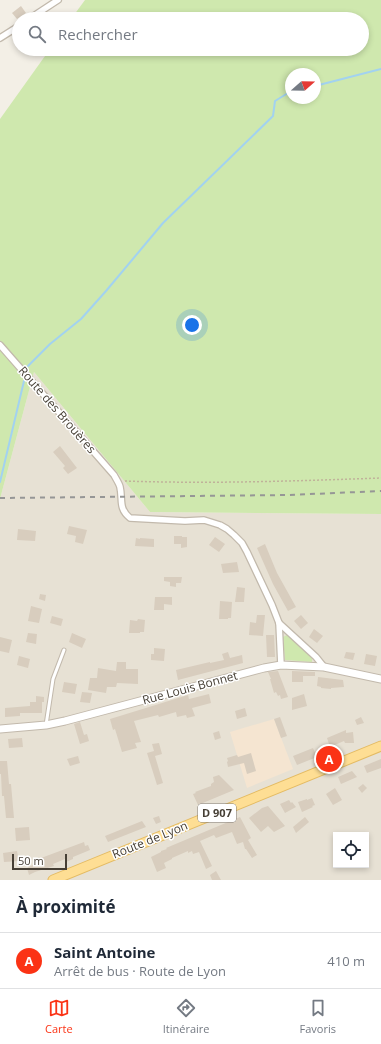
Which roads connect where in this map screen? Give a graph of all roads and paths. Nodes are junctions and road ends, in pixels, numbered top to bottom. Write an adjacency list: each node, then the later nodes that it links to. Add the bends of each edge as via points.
1 (58, 0): 2 (street)
2 (40, 12)
3 (12, 30): 4 (street)
4 (0, 38)
5 (0, 345): 7 (street, Route des Brouères)
6 (381, 478): 7 (path)
7 (117, 481): 8 (street, Route des Brouères, via 123,509 130,518 204,520 231,532 242,542)
8 (279, 623): 10 (street); 11 (street)
9 (64, 650): 13 (lane, via 53,679)
10 (281, 665): 11 (street, Rue Louis Bonnet); 13 (street, Rue Louis Bonnet)
11 (324, 667): 12 (street, Rue Louis Bonnet)
12 (381, 679)
13 (46, 725): 14 (street, Rue Louis Bonnet)
14 (0, 729)
15 (381, 746): 16 (main road, Route de Lyon / D 907)
16 (53, 880)

